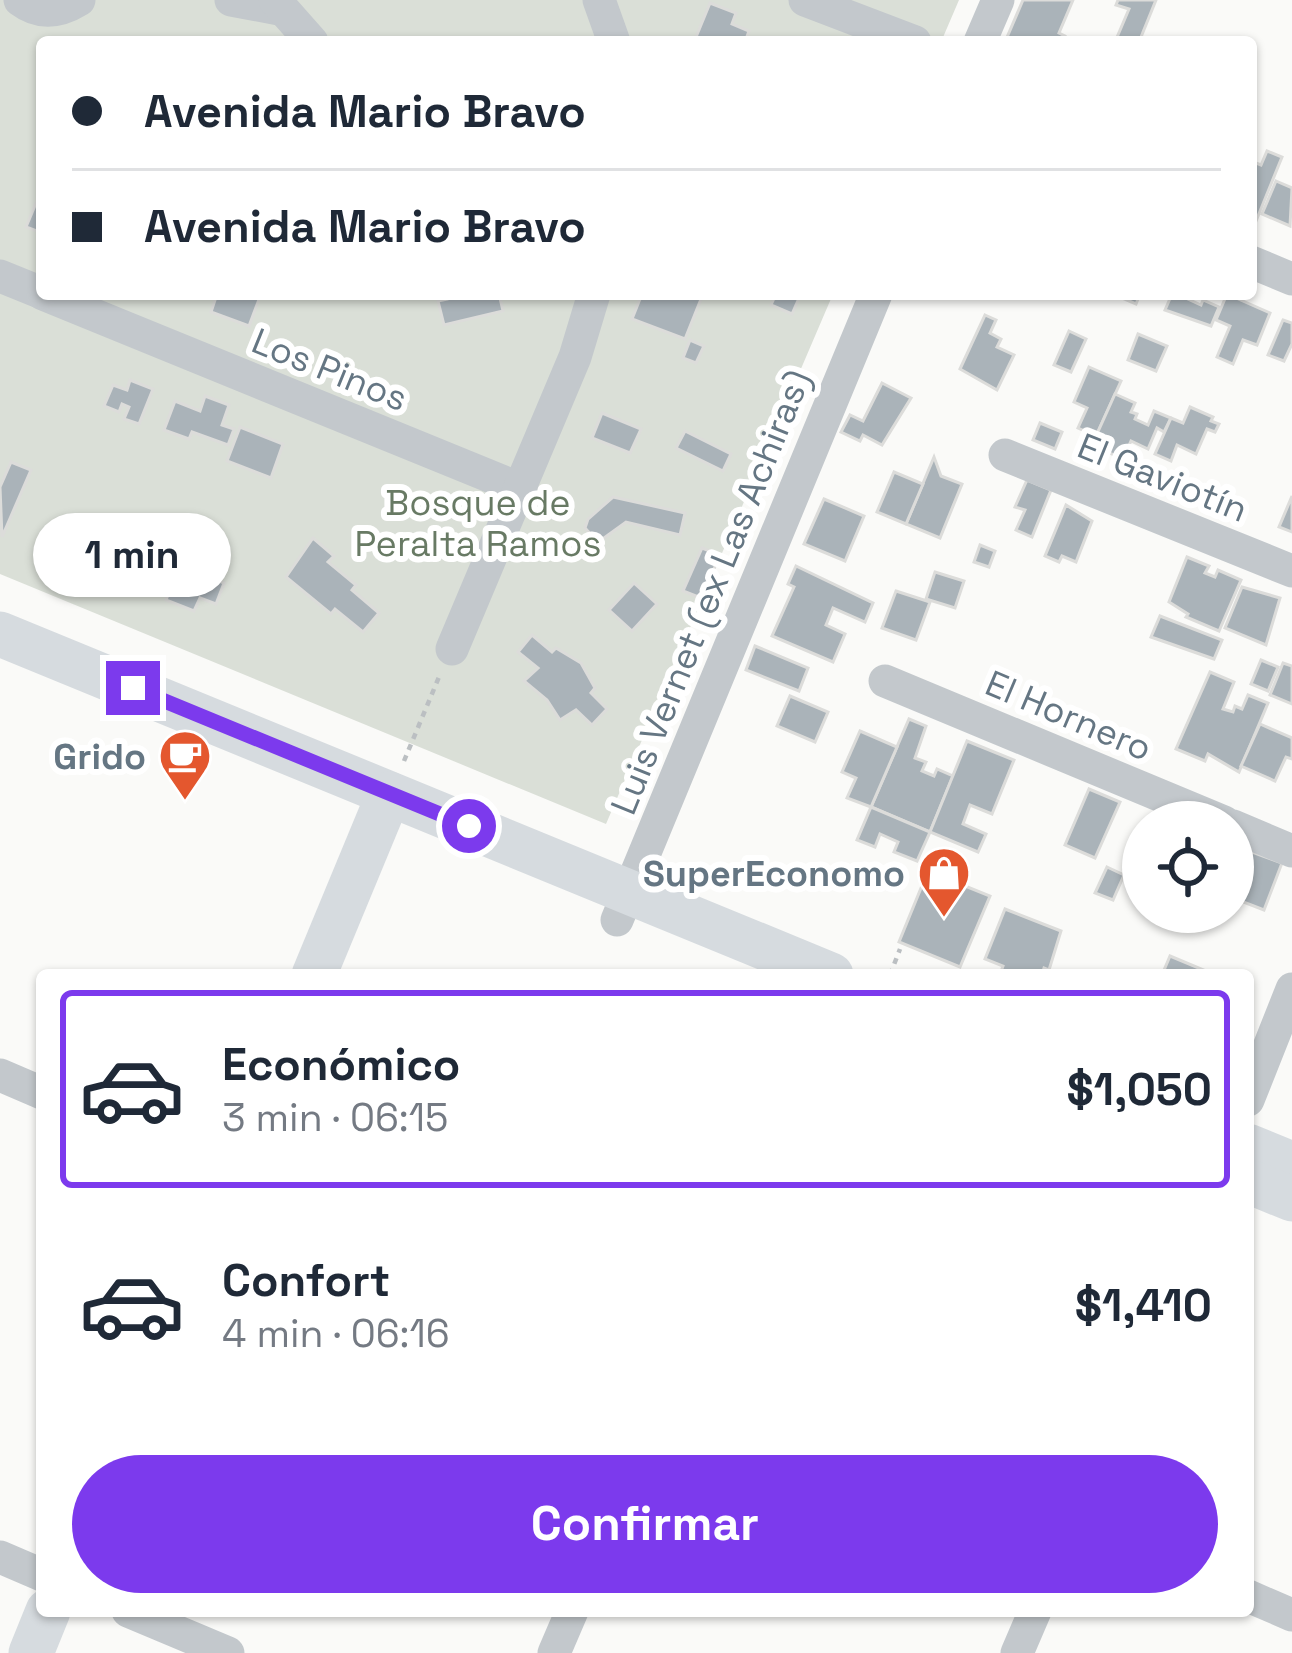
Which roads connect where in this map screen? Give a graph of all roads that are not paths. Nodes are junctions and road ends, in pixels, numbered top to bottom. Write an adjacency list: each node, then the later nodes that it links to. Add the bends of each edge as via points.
1 (20, 0): 2 (street, via 52,11)
2 (79, 0)
3 (231, 0): 6 (street)
4 (806, 0): 8 (street)
5 (998, 0): 9 (street)
6 (277, 4): 7 (street)
7 (306, 36)
8 (899, 36)
9 (983, 36)
10 (1257, 264): 12 (street)
11 (0, 276): 13 (street, Los Pinos)
12 (1292, 279)
13 (36, 291)
14 (58, 300): 18 (street, Los Pinos)
15 (592, 300): 18 (street)
16 (874, 300): 28 (street, Luis Vernet (ex Las Achiras))
17 (1005, 455): 19 (street, El Gaviotín)
18 (521, 489): 21 (street)
19 (1292, 572)
20 (0, 634): 25 (main road)
21 (452, 649)
22 (0, 665): 25 (main road)
23 (885, 681): 24 (street, El Hornero)
24 (1174, 801)
25 (384, 807): 28 (main road); 29 (main road)
26 (1254, 835): 27 (street)
27 (1292, 850)
28 (622, 906): 30 (main road); 31 (main road)
29 (316, 969)
30 (738, 969)
31 (812, 969)
32 (1292, 989): 34 (street)
33 (0, 1076): 35 (street)
34 (1254, 1085)
35 (36, 1091)
36 (1254, 1148): 37 (main road)
37 (1292, 1163)
38 (1254, 1183): 39 (main road)
39 (1292, 1199)
40 (0, 1557): 41 (street)
41 (36, 1572)
42 (1254, 1599): 43 (street)
43 (1292, 1615)
44 (46, 1617): 48 (main road)
45 (142, 1617): 49 (street)
46 (569, 1617): 50 (street)
47 (1032, 1617): 51 (street)
48 (31, 1653)
49 (228, 1653)
50 (554, 1653)
51 (1017, 1653)

